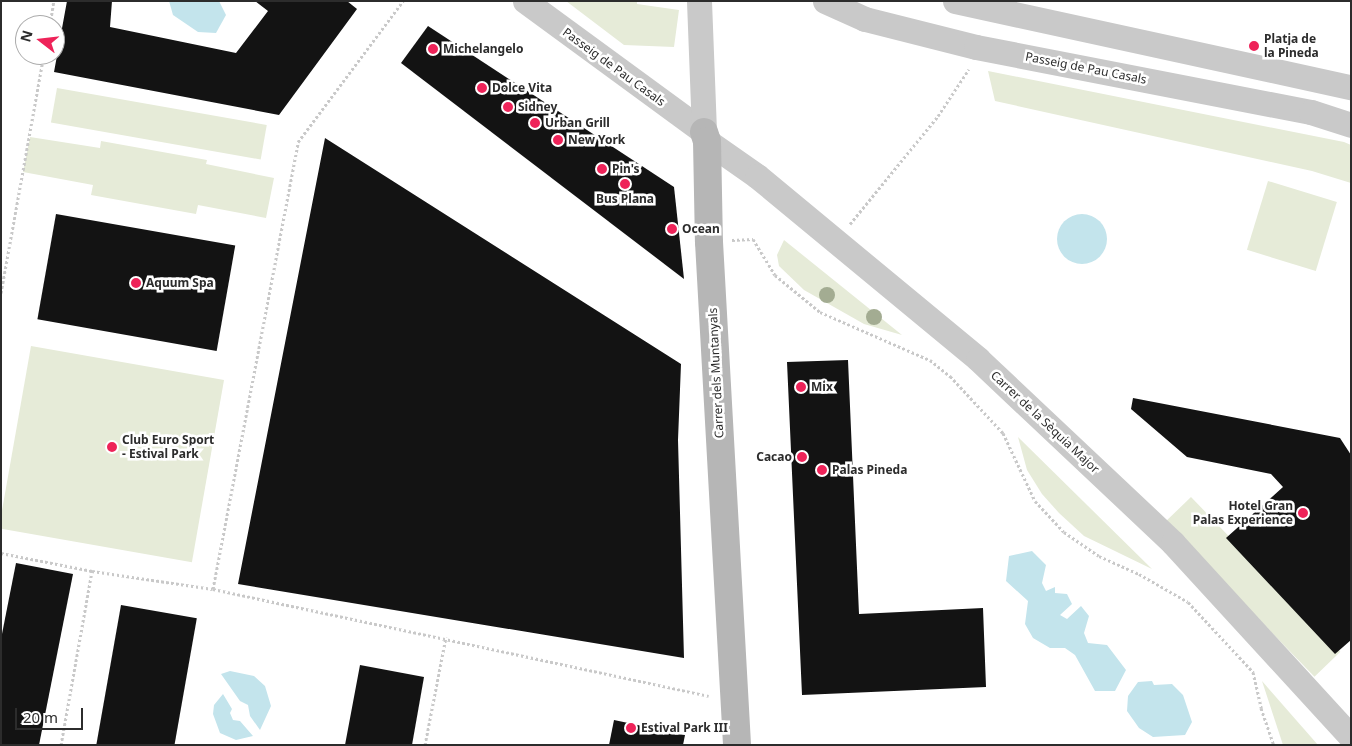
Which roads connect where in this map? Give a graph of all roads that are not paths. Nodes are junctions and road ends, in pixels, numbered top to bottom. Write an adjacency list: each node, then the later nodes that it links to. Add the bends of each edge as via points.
1 (525, 1): 7 (street, Passeig de Pau Casals)
2 (699, 1): 7 (street, Carrer dels Muntanyals)
3 (825, 1): 6 (street, Passeig de Pau Casals, via 865,19 976,47 1311,112)
4 (955, 1): 5 (street)
5 (1351, 87)
6 (1351, 125)
7 (706, 137): 8 (street, Carrer de la Sèquia Major, via 978,359 1173,542); 9 (street, Carrer dels Muntanyals)
8 (1351, 737)
9 (736, 745)

